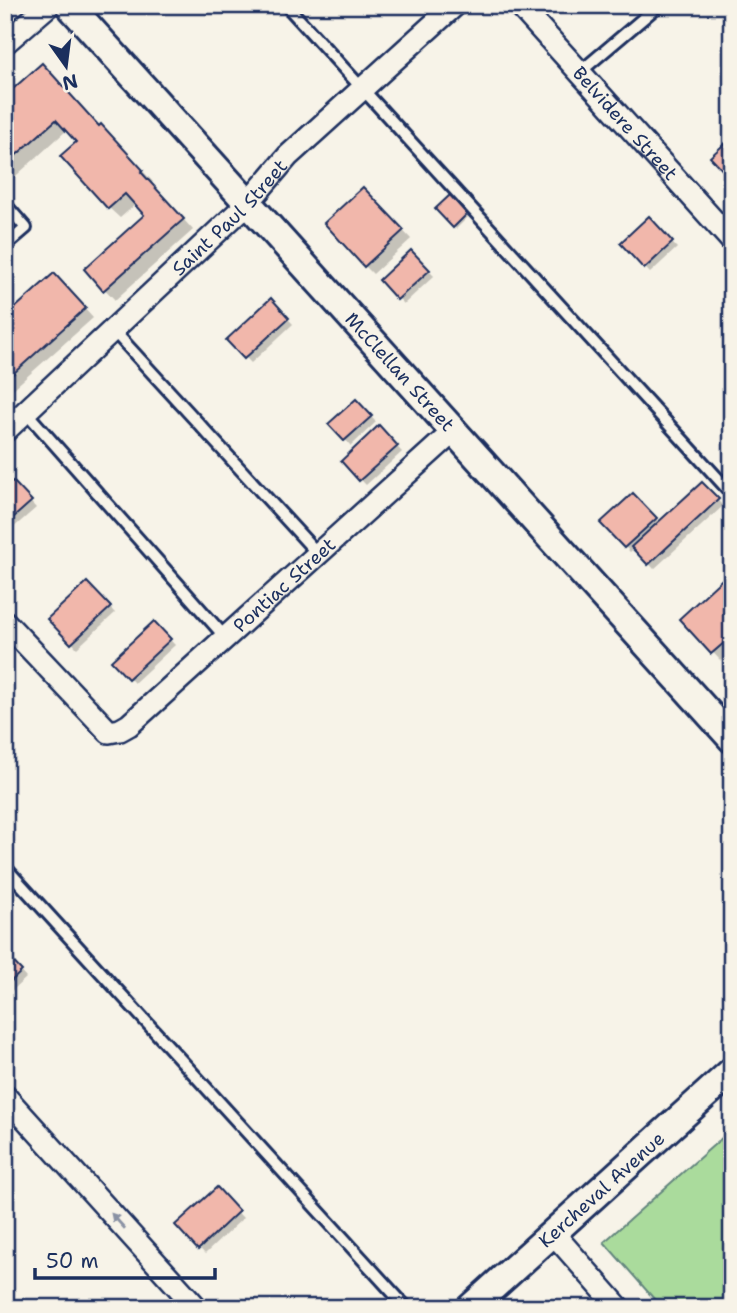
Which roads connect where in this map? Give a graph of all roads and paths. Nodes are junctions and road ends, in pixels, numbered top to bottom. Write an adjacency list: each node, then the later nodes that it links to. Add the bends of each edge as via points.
1 (49, 5): 7 (street)
2 (69, 5): 10 (street, McClellan Street)
3 (286, 5): 9 (lane)
4 (454, 5): 9 (street, Saint Paul Street)
5 (519, 5): 8 (street, Belvidere Street)
6 (659, 5): 8 (lane)
7 (5, 44)
8 (580, 72): 12 (street, Belvidere Street)
9 (362, 90): 10 (street, Saint Paul Street, via 288,156); 18 (lane)
10 (248, 203): 14 (street, Saint Paul Street); 17 (street, McClellan Street)
11 (5, 204): 13 (lane, via 26,228)
12 (732, 241)
13 (5, 246)
14 (113, 330): 15 (street, Saint Paul Street); 19 (lane)
15 (26, 412): 16 (street, Saint Paul Street); 21 (lane)
16 (5, 431)
17 (454, 431): 19 (street, Pontiac Street); 22 (street, McClellan Street)
18 (732, 494)
19 (318, 554): 21 (street, Pontiac Street)
20 (5, 622): 21 (street, Pontiac Street, via 109,732 129,725)
21 (225, 637)
22 (732, 738)
23 (5, 867): 28 (lane)
24 (732, 1071): 26 (street, Kercheval Avenue)
25 (5, 1096): 27 (street, one-way to 25)
26 (553, 1233): 29 (street, Kercheval Avenue); 30 (street)
27 (197, 1308)
28 (407, 1308)
29 (470, 1308)
30 (619, 1308)

